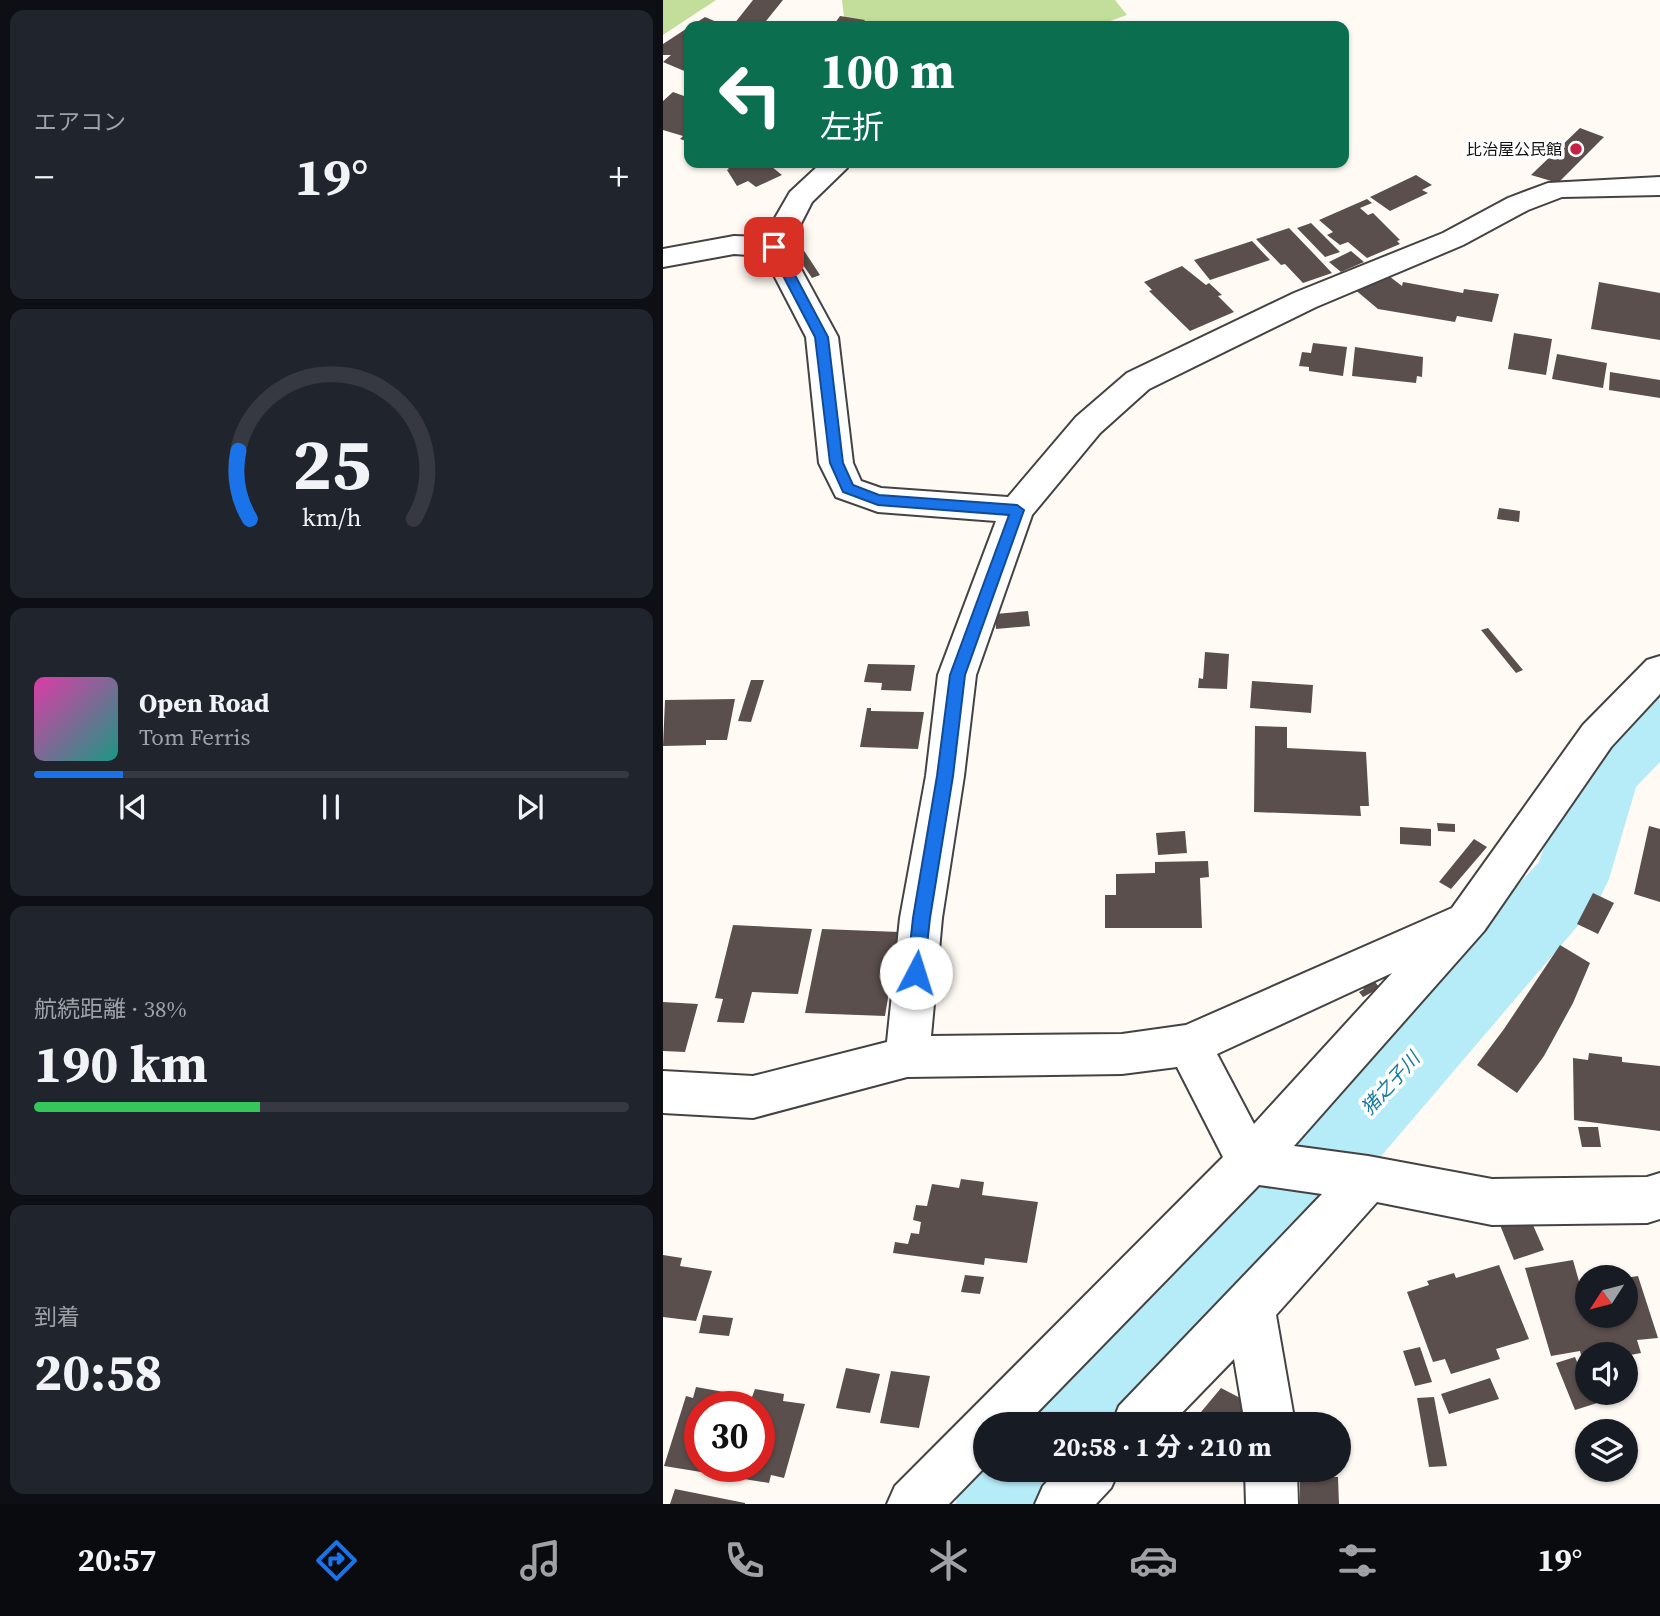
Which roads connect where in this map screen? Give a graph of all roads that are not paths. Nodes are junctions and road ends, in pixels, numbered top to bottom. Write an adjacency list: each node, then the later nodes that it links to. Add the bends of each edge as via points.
1 (833, 168): 3 (street, via 800,198)
2 (1660, 186): 5 (street, via 1558,189 1518,204 1453,239 1305,300 1138,381 1088,425)
3 (774, 247): 4 (street, via 734,245); 5 (street, via 822,337 836,463 848,489 878,500)
4 (663, 258)
5 (1017, 510): 9 (street, via 958,675 921,918)
6 (1660, 670): 7 (street, via 1597,736)
7 (1469, 918): 8 (street); 11 (street)
8 (1189, 1045): 9 (street, via 1122,1054); 11 (street)
9 (907, 1057): 10 (street, via 753,1097)
10 (663, 1091)
11 (1261, 1164): 12 (street); 15 (street)
12 (1357, 1177): 13 (street, via 1493,1202 1647,1200); 14 (street)
13 (1660, 1196)
14 (1250, 1307): 16 (street); 17 (street)
15 (1003, 1412)
16 (1149, 1412)
17 (1268, 1412)
18 (973, 1443): 21 (street)
19 (1082, 1482): 22 (street)
20 (1271, 1482): 23 (street)
21 (913, 1504)
22 (1061, 1504)
23 (1272, 1504)

